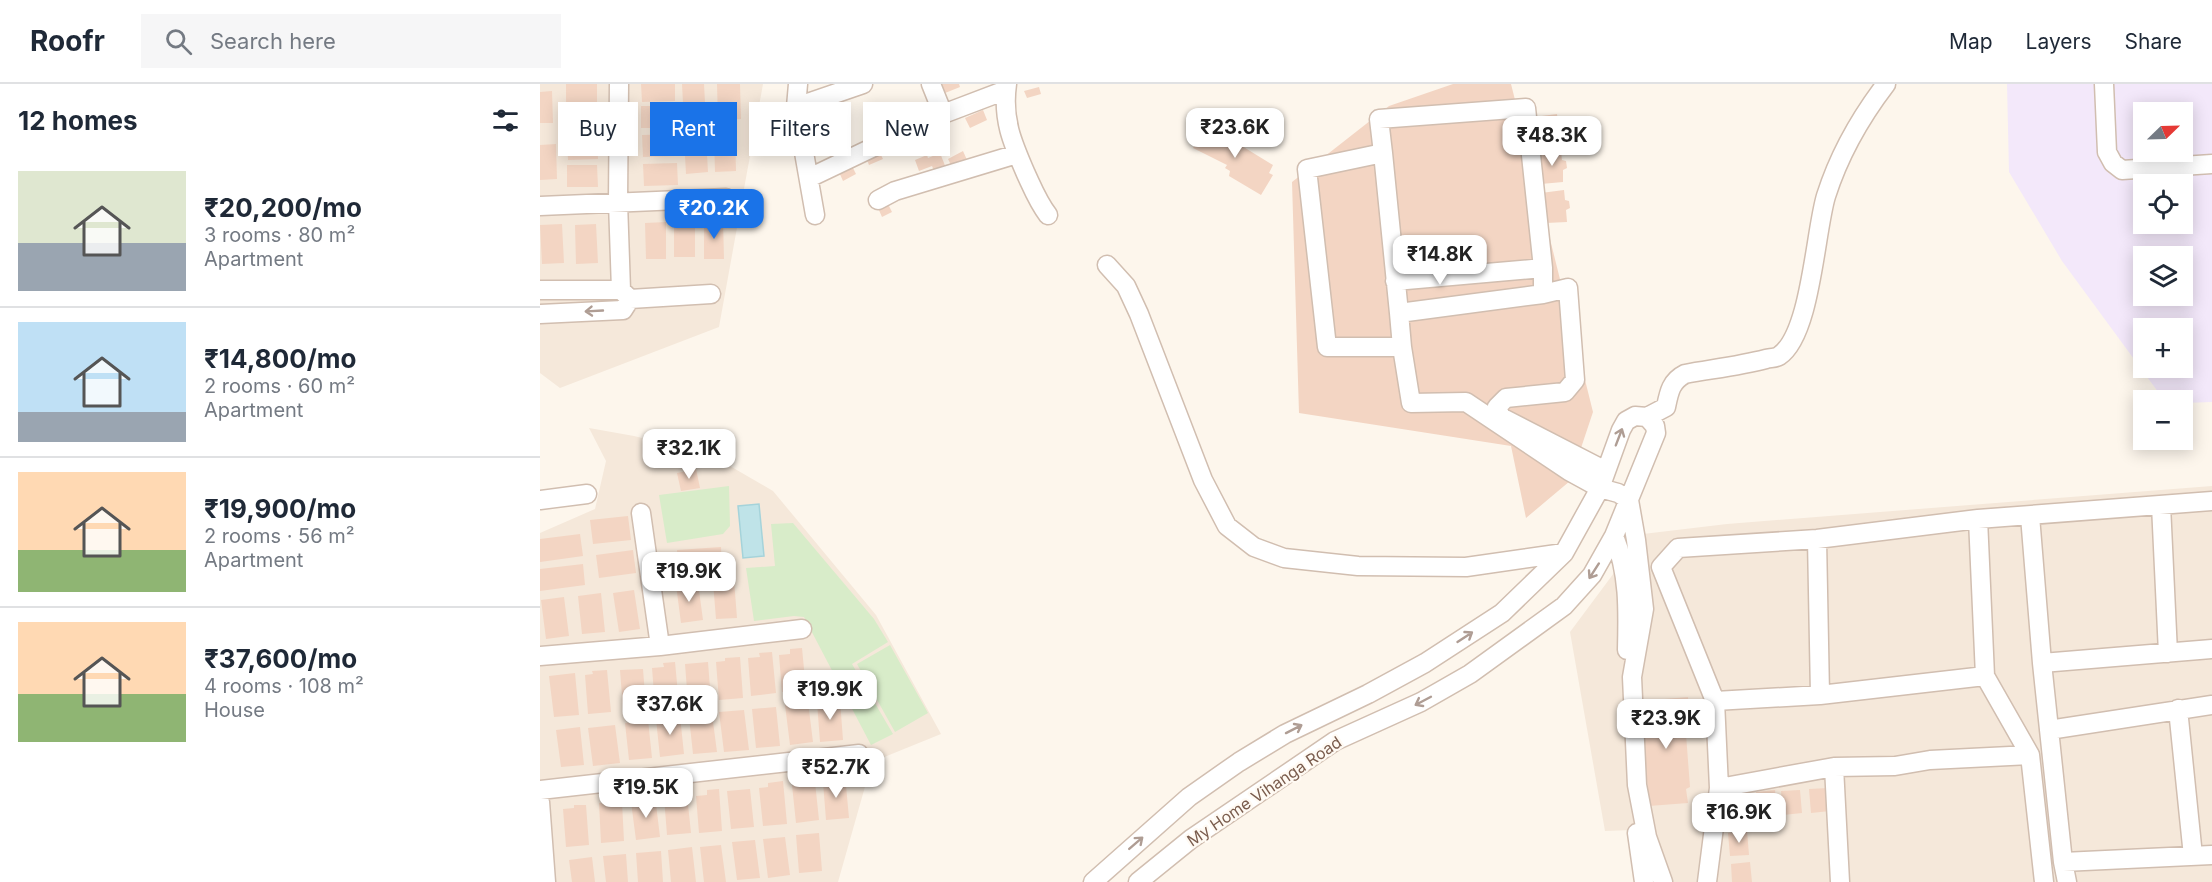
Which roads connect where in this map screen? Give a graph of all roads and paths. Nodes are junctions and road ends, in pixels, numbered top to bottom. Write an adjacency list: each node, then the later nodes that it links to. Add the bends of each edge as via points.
1 (619, 84): 20 (street)
2 (798, 84): 8 (street)
3 (863, 84): 9 (street)
4 (932, 84): 10 (street)
5 (1886, 84): 36 (street, via 1864,112 1826,197 1807,302 1791,342 1779,356 1685,374 1671,386 1666,407)
6 (2104, 84): 16 (street, via 2107,152 2122,170)
7 (1007, 87): 11 (street); 14 (street, via 1006,114)
8 (796, 102)
9 (811, 102)
10 (939, 102)
11 (950, 111)
12 (863, 152): 17 (street)
13 (1383, 153): 25 (street, via 1379,118 1526,108); 26 (street); 33 (street, via 1307,169 1327,347)
14 (1017, 154): 19 (street, via 895,191); 23 (street)
15 (805, 156): 17 (street)
16 (2212, 164)
17 (809, 178): 22 (street)
18 (726, 198): 20 (street)
19 (878, 200)
20 (618, 202): 21 (street); 28 (street)
21 (540, 206)
22 (815, 215)
23 (1048, 215)
24 (1107, 265): 48 (street, via 1126,286 1139,314 1203,480 1227,526 1254,547 1284,558 1358,566 1466,567)
25 (1543, 268): 26 (street); 30 (street)
26 (1395, 281): 31 (street)
27 (540, 290): 28 (street)
28 (625, 294): 29 (street); 32 (street, one-way to 32, via 623,310)
29 (711, 294)
30 (1543, 294): 31 (street); 34 (street, via 1568,288 1575,380 1565,392)
31 (1399, 313): 33 (street)
32 (540, 314)
33 (1402, 347): 35 (street, via 1411,403)
34 (1506, 398): 35 (street); 37 (street, via 1497,407 1501,417)
35 (1466, 402): 37 (street, via 1569,471)
36 (1647, 417): 37 (street, one-way to 36, via 1626,421 1635,416); 40 (street, My Home Vihanga Road, via 1656,433)
37 (1603, 479): 40 (street); 48 (street)
38 (587, 494): 39 (street)
39 (540, 500)
40 (1629, 500): 46 (street, My Home Vihanga Road); 74 (street, via 1644,609 1632,677 1637,785 1647,837)
41 (2212, 501): 42 (street)
42 (2161, 505): 44 (street); 52 (street)
43 (641, 513): 50 (street)
44 (2030, 516): 45 (street); 54 (street)
45 (1978, 519): 47 (street); 55 (street)
46 (1614, 536): 72 (street, My Home Vihanga Road, one-way to 72, via 1592,575 1564,606 1460,680 1335,741 1191,839); 73 (street, via 1629,599 1625,748)
47 (1817, 539): 56 (street); 57 (street, via 1678,548 1661,567)
48 (1563, 554): 71 (street, one-way to 48, via 1189,797 1239,762 1285,734 1425,663 1502,613)
49 (802, 630): 50 (street)
50 (660, 646): 53 (street)
51 (2212, 649): 52 (street)
52 (2168, 653): 54 (street)
53 (540, 656)
54 (2042, 663): 60 (street)
55 (1985, 676): 56 (street); 62 (street)
56 (1821, 695): 57 (street)
57 (1715, 701): 64 (street)
58 (2212, 705): 59 (street)
59 (2178, 709): 60 (street); 68 (street)
60 (2049, 730): 69 (street)
61 (859, 754): 65 (street)
62 (2030, 755): 63 (street); 77 (street)
63 (1833, 767): 64 (street); 76 (street)
64 (1719, 788): 75 (street)
65 (540, 790)
66 (540, 802): 70 (street)
67 (2212, 855): 68 (street)
68 (2193, 856): 69 (street)
69 (2063, 862): 78 (street)
70 (546, 882)
71 (1093, 882)
72 (1138, 882)
73 (1644, 882)
74 (1663, 882)
75 (1707, 882)
76 (1840, 882)
77 (2044, 882)
78 (2067, 882)

